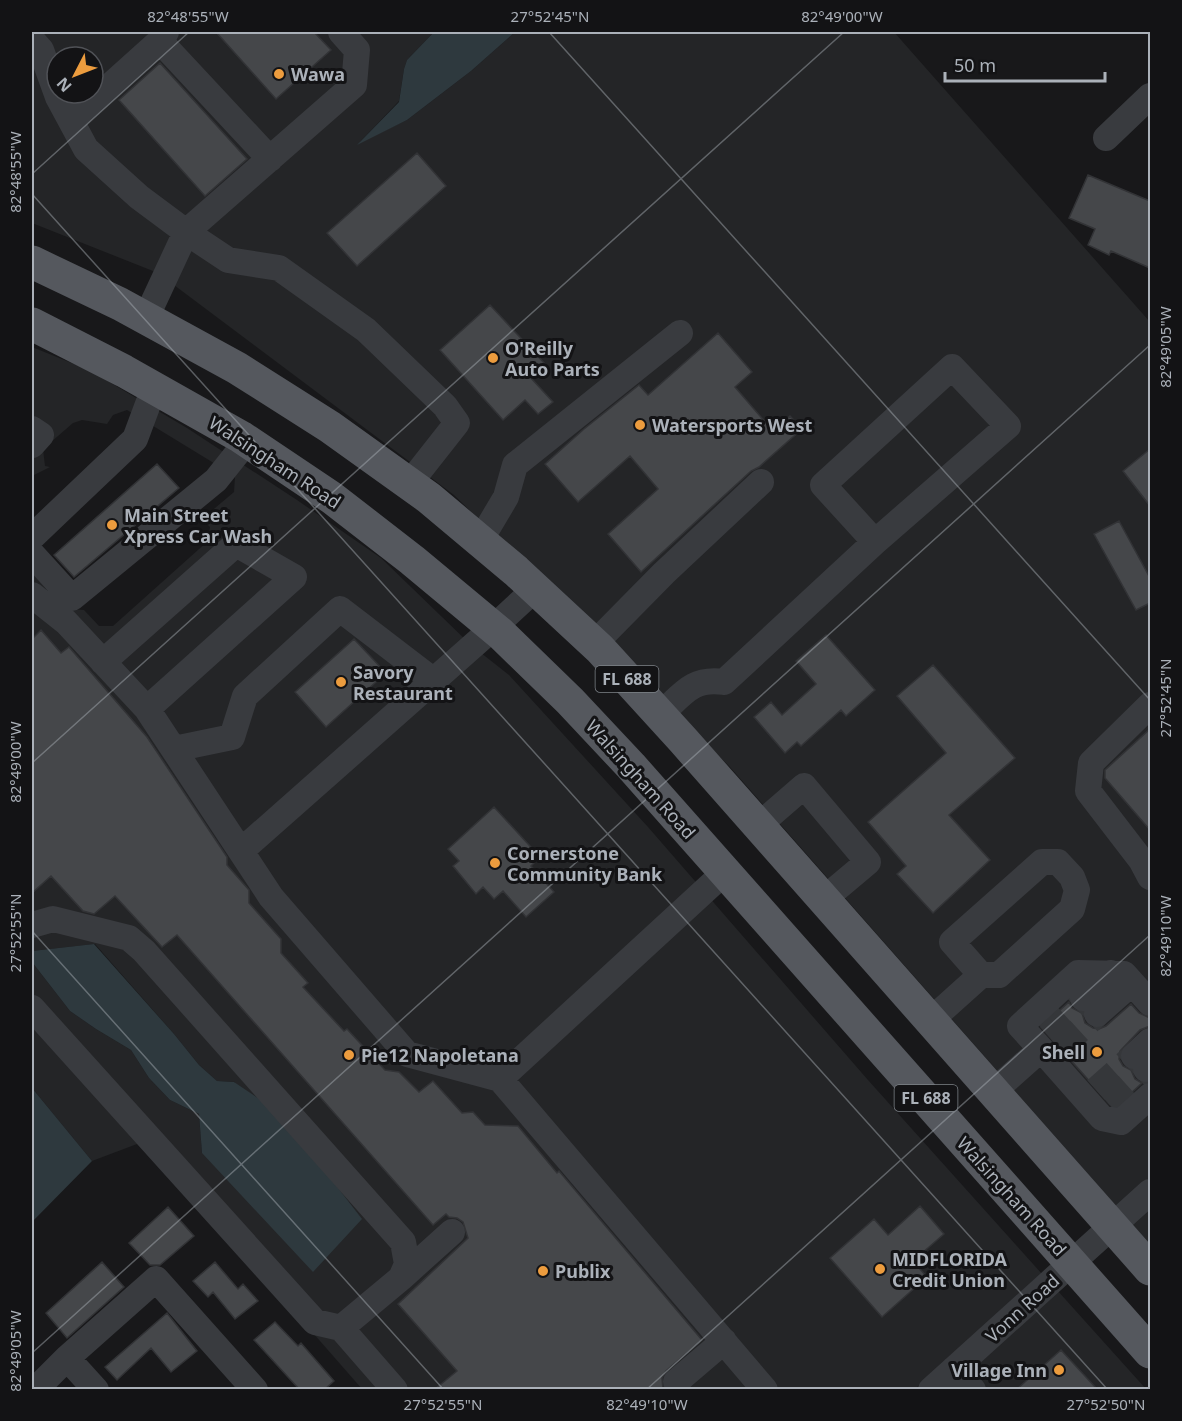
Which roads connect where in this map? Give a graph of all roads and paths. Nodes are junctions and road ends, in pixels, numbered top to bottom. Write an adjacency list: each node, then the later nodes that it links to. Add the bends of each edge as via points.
1 (341, 32): 7 (street, via 357,50 354,85)
2 (163, 36): 5 (street); 7 (street)
3 (32, 40): 5 (street, via 41,50)
4 (1150, 96): 6 (street)
5 (70, 121): 8 (street, via 86,149 139,197)
6 (1106, 138)
7 (270, 159): 8 (street)
8 (186, 232): 10 (street); 18 (street, via 228,260 279,268 366,330 445,406 457,423)
9 (32, 262): 10 (main road, FL 688)
10 (146, 318): 18 (main road, FL 688, via 237,368)
11 (32, 324): 13 (main road, Walsingham Road / FL 688)
12 (680, 333): 19 (street, via 515,465 506,497)
13 (154, 388): 15 (main road, Walsingham Road / FL 688); 21 (street, via 135,439)
14 (32, 429): 16 (street, via 41,435)
15 (247, 441): 21 (street, via 216,480 72,598); 24 (main road, Walsingham Road / FL 688, via 332,498)
16 (32, 445)
17 (761, 482): 25 (street)
18 (410, 484): 19 (main road, FL 688)
19 (480, 541): 22 (main road, FL 688)
20 (875, 542): 20 (street, via 1008,426 952,367 823,485); 30 (street, via 724,682 696,683)
21 (32, 552)
22 (535, 589): 24 (street); 25 (main road, FL 688)
23 (34, 600): 26 (street, via 66,622)
24 (494, 628): 27 (street); 34 (main road, Walsingham Road / FL 688, via 570,701)
25 (594, 644): 30 (main road, FL 688)
26 (103, 662): 29 (street); 29 (street, via 236,544 294,577)
27 (434, 681): 31 (street, via 340,609 245,696 232,737); 33 (street)
28 (1150, 705): 35 (street, via 1091,763 1088,790 1142,860)
29 (147, 709): 31 (street)
30 (660, 715): 32 (main road, FL 688)
31 (174, 749): 33 (street)
32 (759, 825): 36 (main road, FL 688); 36 (street, via 804,786 868,862)
33 (241, 850): 45 (street, via 271,897 407,1054)
34 (725, 872): 45 (street); 51 (main road, Walsingham Road / FL 688)
35 (1150, 877)
36 (824, 899): 43 (main road, FL 688)
37 (32, 925): 53 (street, via 53,919 129,938 144,951 403,1242 407,1264)
38 (981, 975): 38 (street, via 999,975 1072,909 1077,890 1072,877 1058,862 1042,862 952,942); 43 (street)
39 (1129, 979): 40 (street); 41 (street); 44 (street, via 1078,973 1020,1026)
40 (1150, 1003)
41 (1090, 1006)
42 (32, 1008): 54 (street, via 315,1322)
43 (931, 1020): 46 (main road, FL 688)
44 (1046, 1046): 46 (street); 47 (street, via 1097,1101 1102,1118 1121,1122)
45 (500, 1079): 55 (street)
46 (994, 1091): 49 (main road, FL 688)
47 (1150, 1096)
48 (1150, 1192): 49 (street, Vonn Road)
49 (1113, 1226): 51 (street, Vonn Road); 52 (main road, FL 688)
50 (452, 1232): 53 (street)
51 (1072, 1263): 56 (main road, Walsingham Road / FL 688); 58 (street, Vonn Road)
52 (1150, 1269)
53 (401, 1278): 54 (street)
54 (341, 1328): 64 (street)
55 (724, 1341): 59 (street); 60 (street)
56 (1150, 1352)
57 (67, 1358): 61 (street); 62 (street); 63 (street, via 156,1279)
58 (954, 1369): 65 (street, Vonn Road); 66 (street)
59 (676, 1382)
60 (754, 1386)
61 (35, 1389)
62 (96, 1389)
63 (255, 1389)
64 (395, 1389)
65 (931, 1389)
66 (973, 1389)

